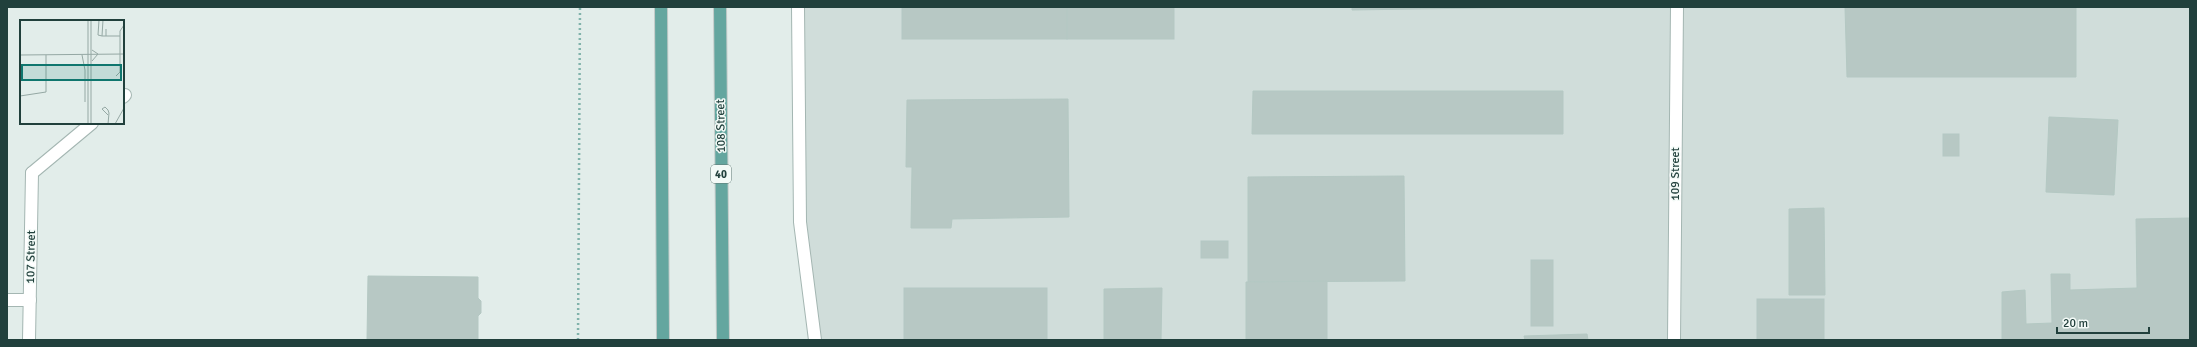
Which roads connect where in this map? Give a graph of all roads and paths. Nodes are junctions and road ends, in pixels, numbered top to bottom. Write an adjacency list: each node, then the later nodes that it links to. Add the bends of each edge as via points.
1 (580, 7): 10 (path)
2 (661, 7): 11 (main road)
3 (720, 7): 12 (main road, 108 Street / 40)
4 (798, 7): 13 (street, via 800,222)
5 (1676, 7): 14 (street, 109 Street)
6 (91, 124): 8 (street, 107 Street, via 32,173)
7 (7, 300): 8 (street)
8 (30, 300): 9 (street, 107 Street)
9 (29, 340)
10 (578, 340)
11 (663, 340)
12 (723, 340)
13 (815, 340)
14 (1674, 340)

